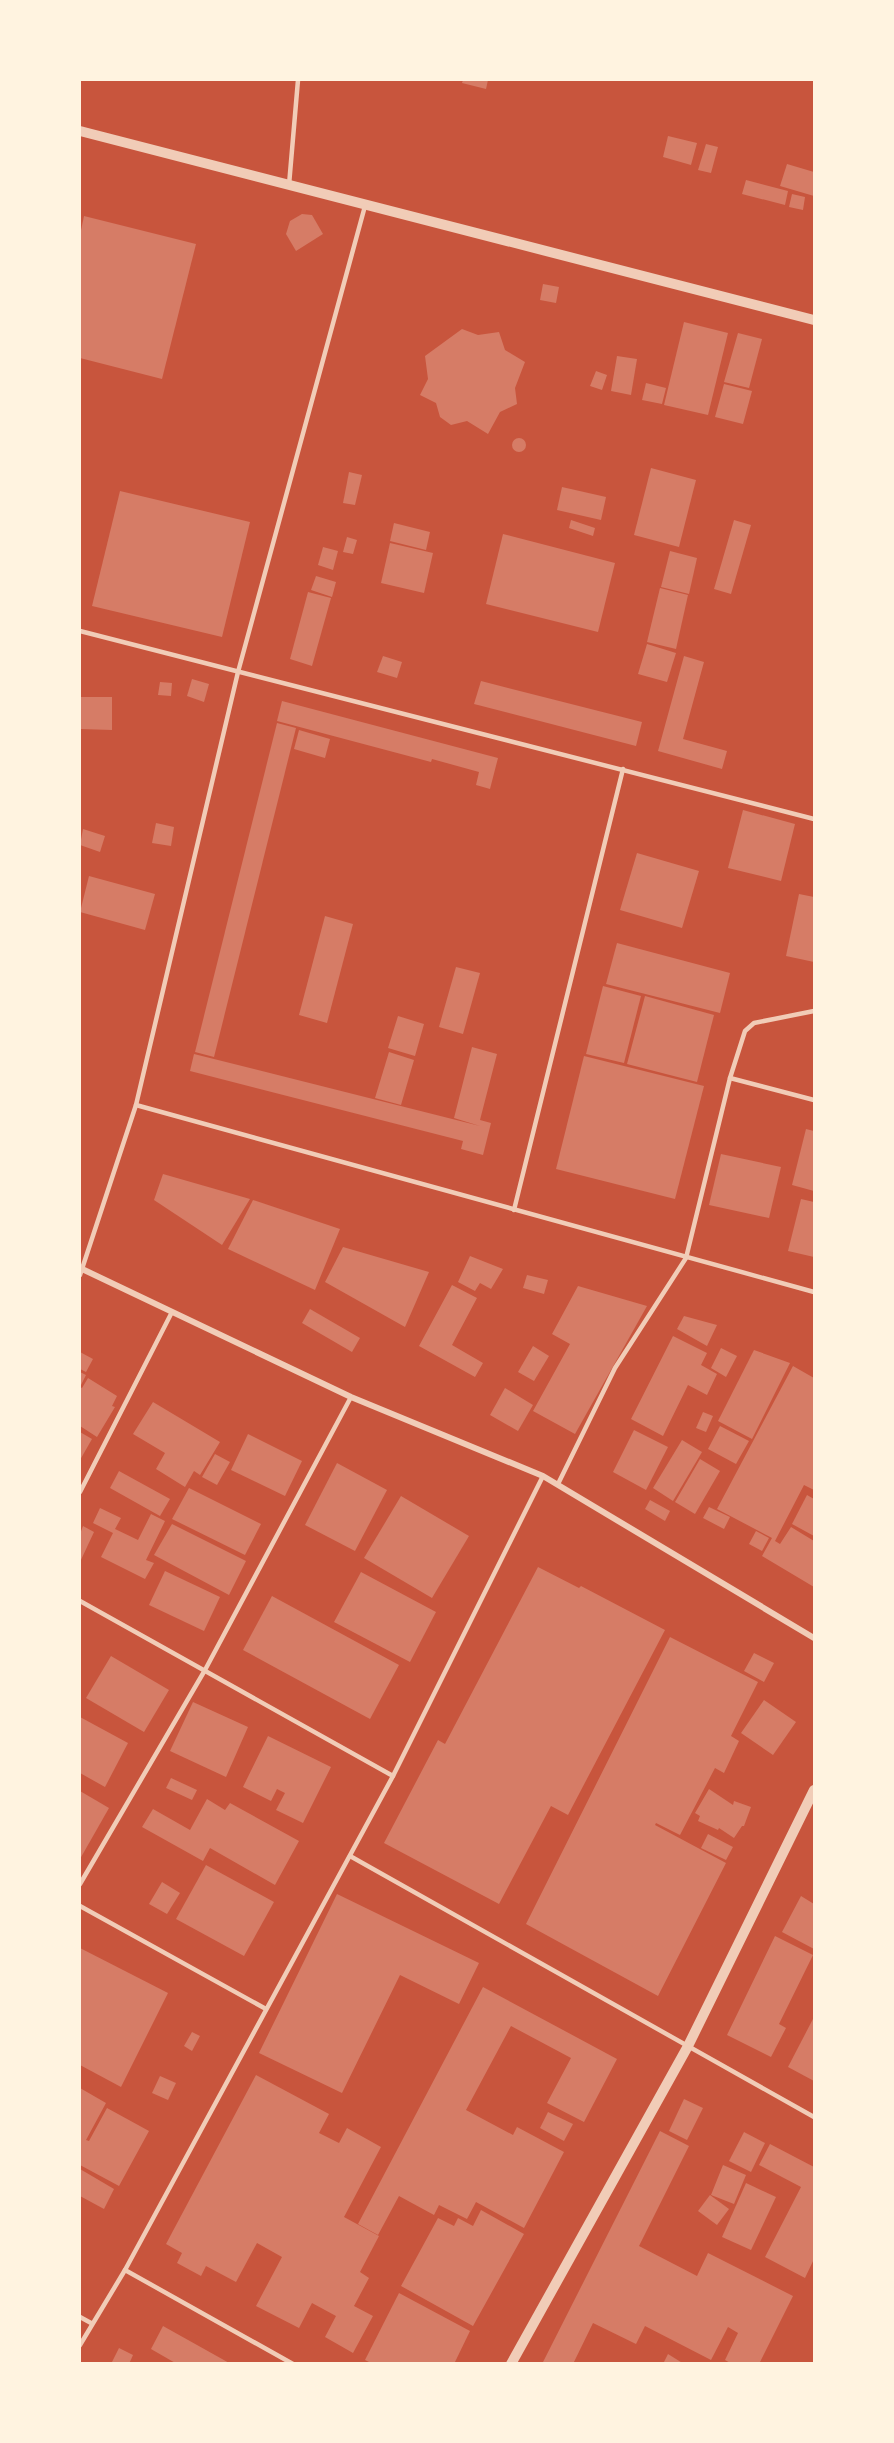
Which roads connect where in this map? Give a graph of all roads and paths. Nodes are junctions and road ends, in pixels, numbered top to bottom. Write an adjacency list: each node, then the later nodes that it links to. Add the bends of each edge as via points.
1 (298, 80): 3 (lane)
2 (80, 131): 3 (street)
3 (289, 185): 4 (street)
4 (365, 205): 5 (street); 7 (lane)
5 (814, 320)
6 (80, 631): 7 (lane)
7 (238, 672): 8 (lane); 13 (lane)
8 (623, 769): 9 (lane); 14 (lane)
9 (814, 819)
10 (814, 1011): 11 (lane, via 754,1023 745,1031)
11 (730, 1077): 12 (lane); 15 (lane)
12 (814, 1100)
13 (136, 1106): 14 (lane); 16 (lane)
14 (514, 1210): 15 (lane)
15 (686, 1258): 17 (lane); 21 (lane, via 615,1368)
16 (81, 1271): 18 (street)
17 (814, 1292)
18 (172, 1312): 19 (street); 22 (lane)
19 (351, 1397): 20 (street); 25 (lane)
20 (543, 1476): 21 (street); 26 (lane)
21 (558, 1484): 24 (street)
22 (80, 1492)
23 (80, 1601): 25 (lane)
24 (814, 1638)
25 (205, 1670): 26 (lane); 29 (lane)
26 (393, 1776): 28 (lane)
27 (814, 1790): 32 (street)
28 (350, 1856): 31 (lane); 32 (lane)
29 (80, 1884)
30 (80, 1906): 31 (lane)
31 (267, 2009): 34 (lane)
32 (687, 2046): 33 (lane); 39 (street)
33 (814, 2117)
34 (125, 2270): 36 (lane); 38 (lane)
35 (80, 2317): 36 (lane)
36 (91, 2324): 37 (lane)
37 (80, 2345)
38 (293, 2364)
39 (511, 2364)

